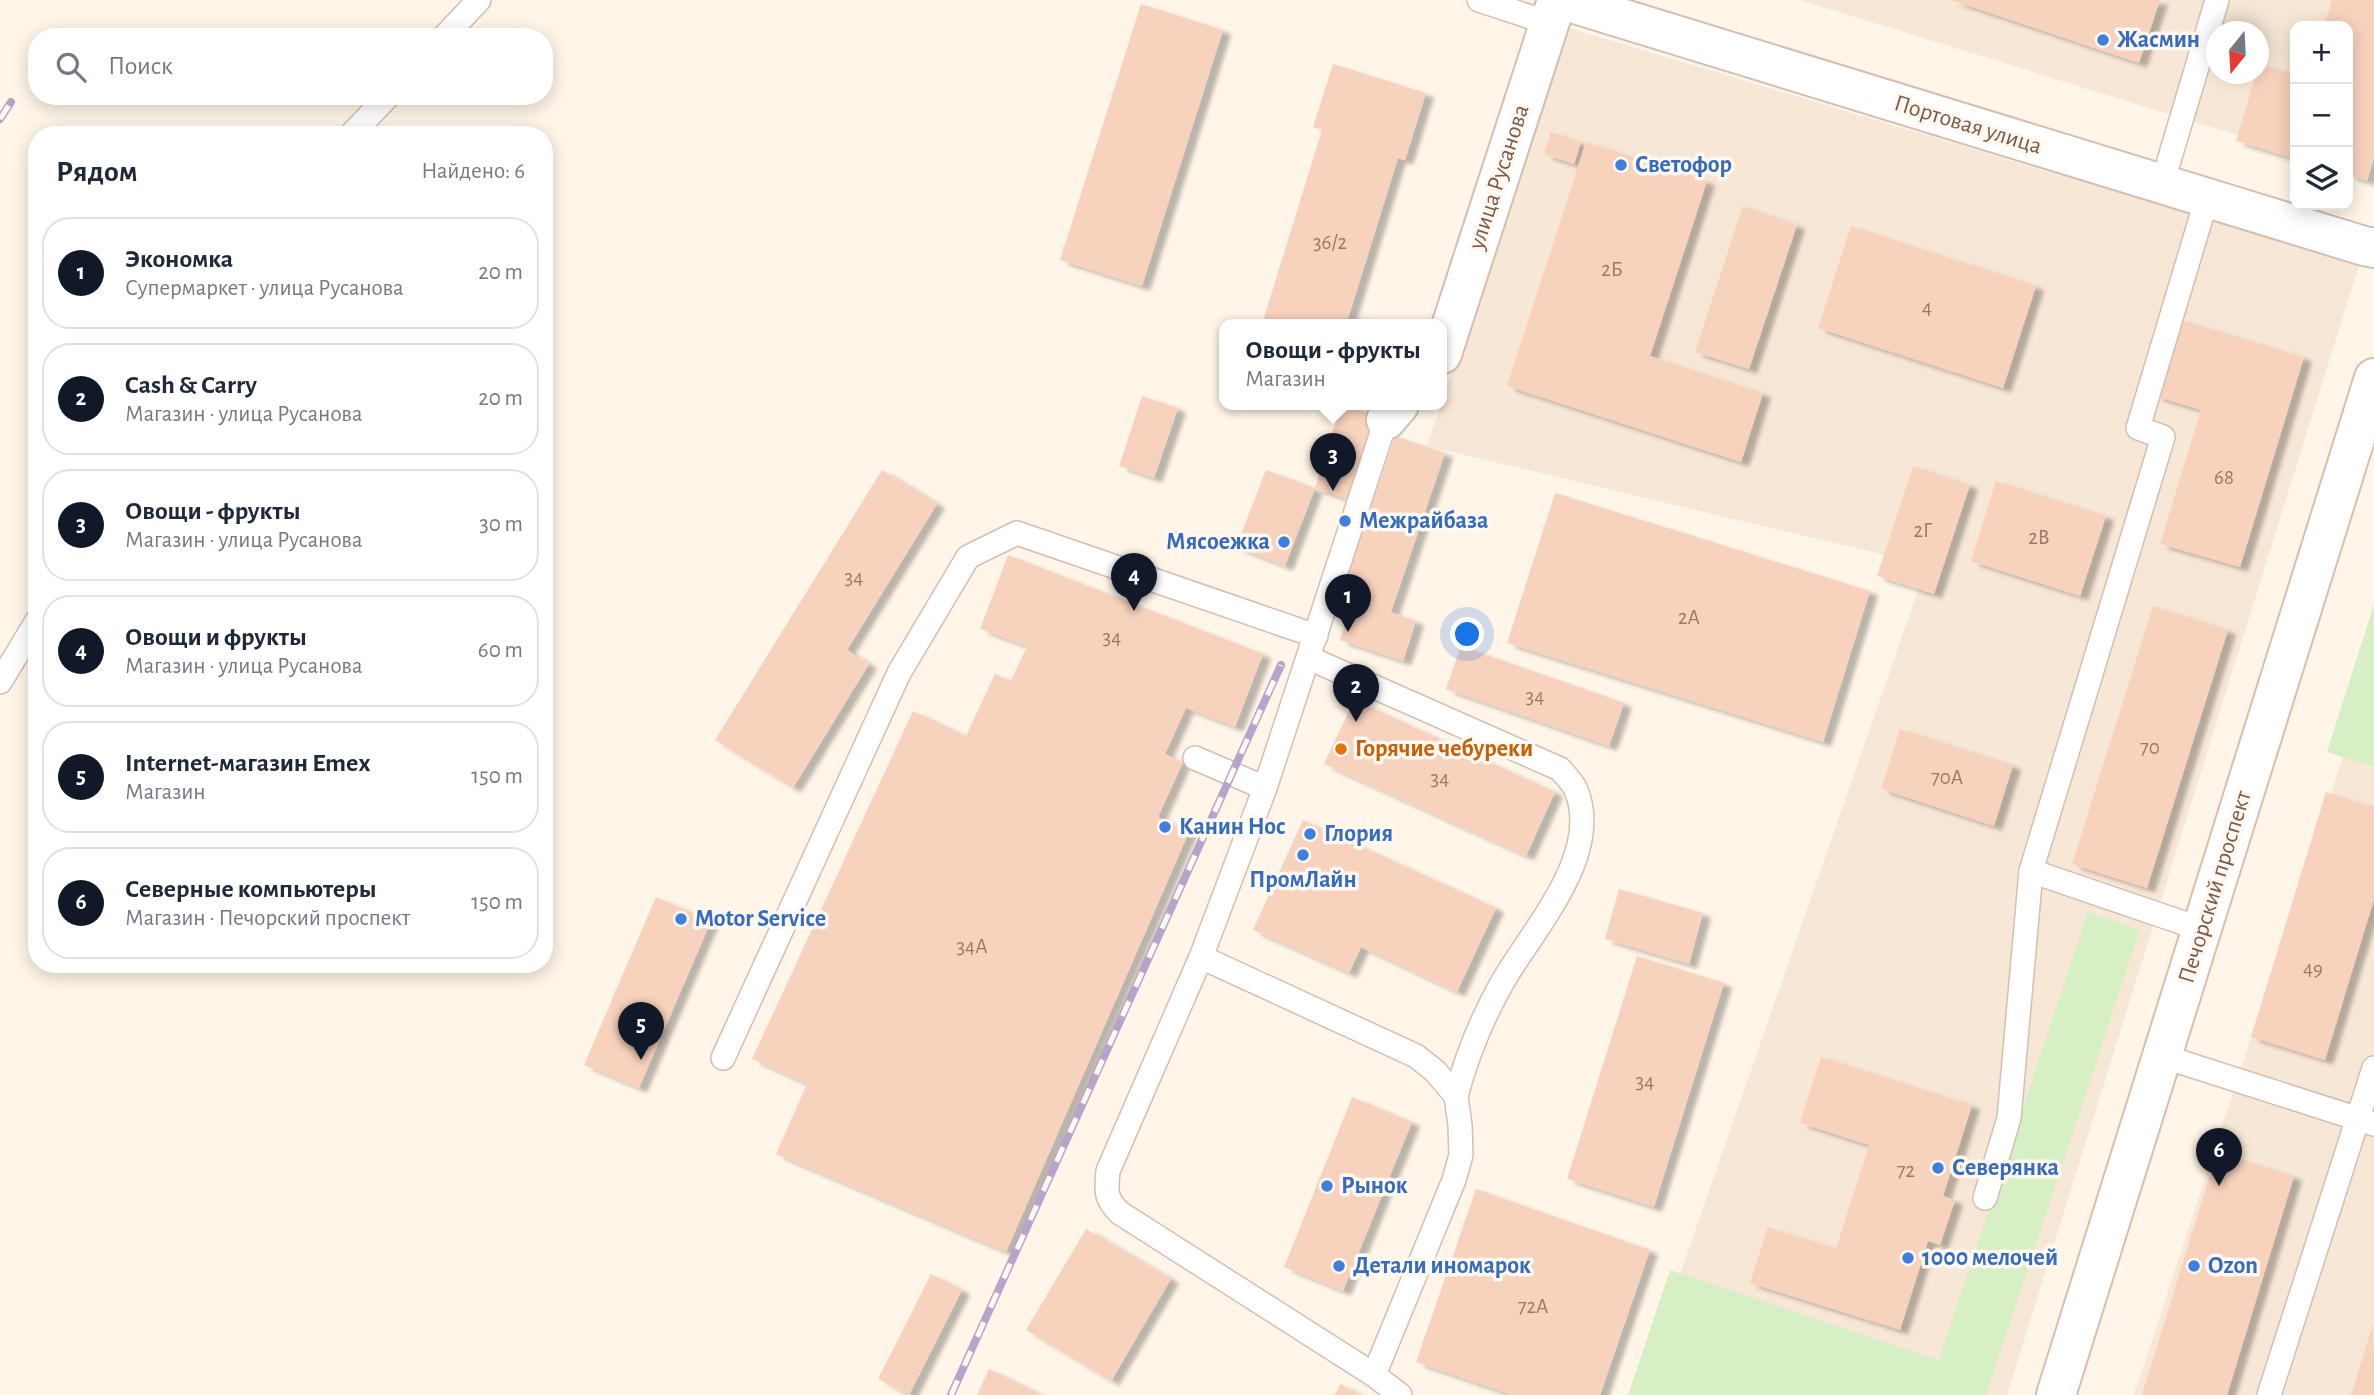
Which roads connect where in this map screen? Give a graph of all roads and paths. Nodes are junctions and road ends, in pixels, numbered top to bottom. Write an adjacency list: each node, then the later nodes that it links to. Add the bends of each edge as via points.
1 (479, 0): 5 (lane)
2 (1479, 0): 4 (lane)
3 (2217, 0): 8 (lane)
4 (1556, 8): 8 (street, Портовая улица); 11 (street, улица Русанова)
5 (453, 28)
6 (379, 105): 7 (lane)
7 (360, 126)
8 (2162, 184): 9 (street, Портовая улица)
9 (2207, 198): 10 (street, Портовая улица); 19 (lane, via 2138,428 2163,437)
10 (2374, 248)
11 (1447, 336)
12 (2374, 378): 20 (street, Печорский проспект)
13 (1392, 413): 15 (lane)
14 (28, 636): 16 (lane)
15 (1312, 647): 18 (lane); 23 (lane, via 1017,533 968,557 899,673); 25 (lane, via 1560,769 1576,789 1580,843 1572,870 1479,1025)
16 (0, 682)
17 (1195, 758): 18 (lane)
18 (1265, 788): 21 (lane)
19 (2031, 871): 20 (lane); 27 (lane, via 2009,1118)
20 (2201, 929): 22 (street, Печорский проспект)
21 (1201, 957): 25 (lane, via 1416,1056); 28 (lane, via 1108,1171 1110,1203)
22 (2162, 1056): 26 (lane); 30 (street, Печорский проспект)
23 (723, 1058)
24 (2374, 1068): 26 (lane)
25 (1456, 1096): 28 (lane, via 1461,1155 1454,1180)
26 (2366, 1121): 31 (lane)
27 (1985, 1198)
28 (1374, 1375): 29 (lane)
29 (1400, 1395)
30 (2056, 1395)
31 (2269, 1395)

